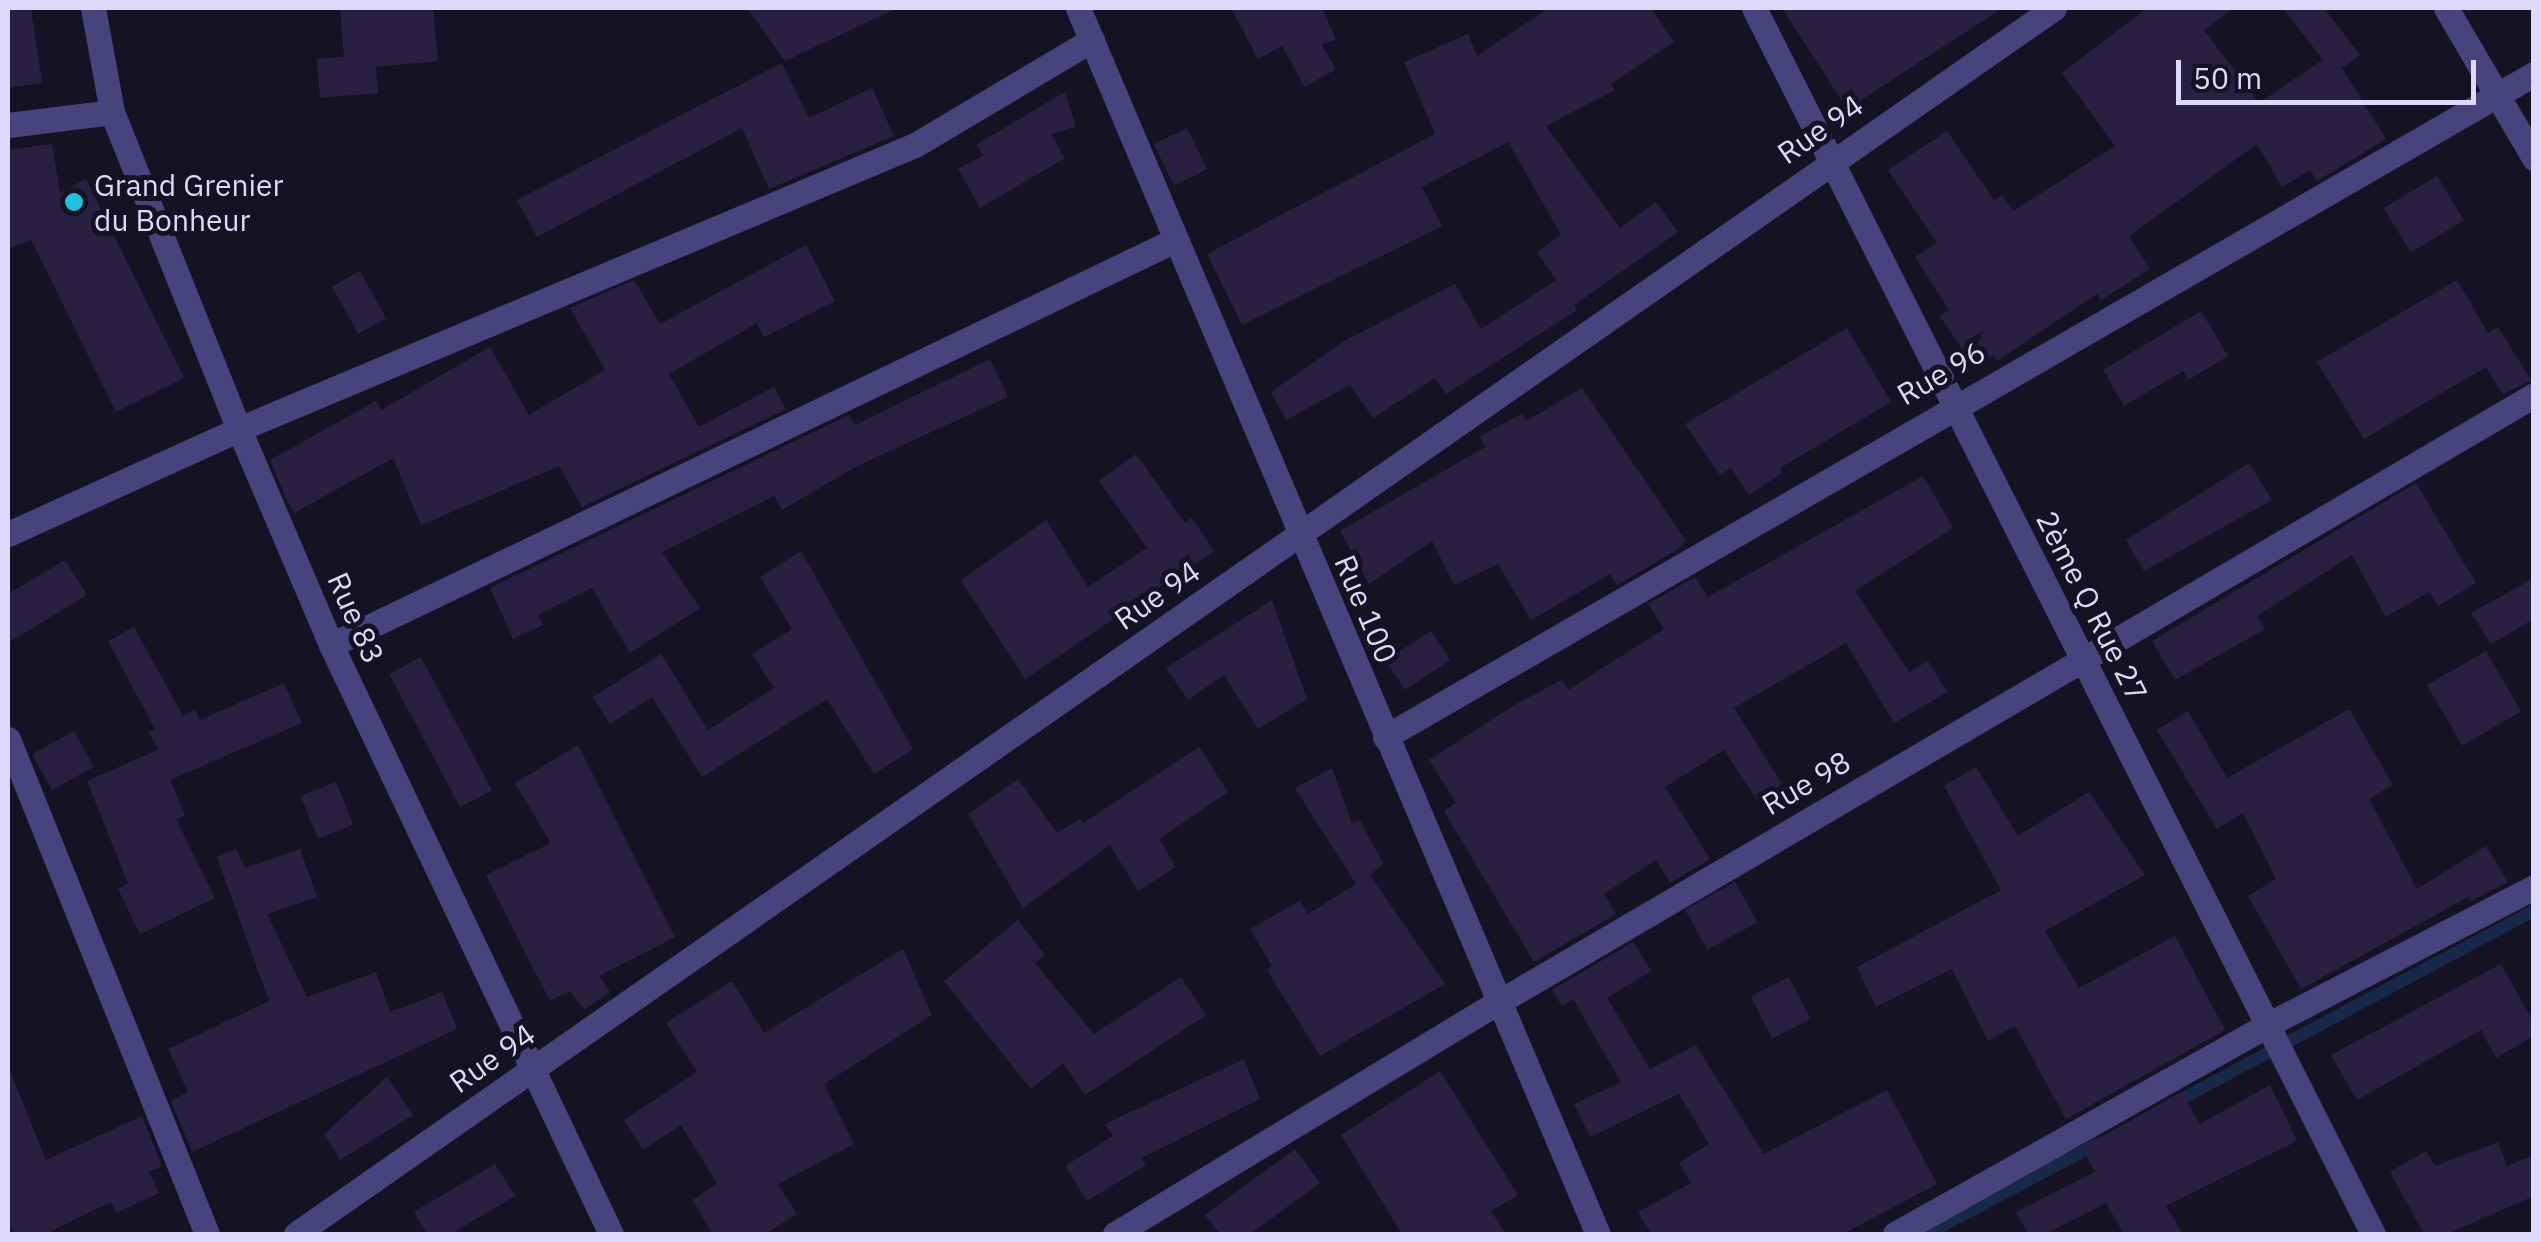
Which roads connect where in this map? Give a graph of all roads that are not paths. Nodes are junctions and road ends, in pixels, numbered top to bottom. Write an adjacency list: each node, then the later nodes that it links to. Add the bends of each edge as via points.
1 (93, 8): 9 (street, Rue 83)
2 (1078, 8): 6 (street, Rue 100)
3 (1754, 8): 12 (street, 2ème Q Rue 27)
4 (2054, 8): 12 (street, Rue 94)
5 (2446, 8): 8 (street)
6 (1092, 40): 13 (street, Rue 100); 16 (street, via 915,144)
7 (2534, 74): 8 (street, Rue 96)
8 (2496, 95): 11 (street); 15 (street, Rue 96)
9 (112, 112): 10 (street); 16 (street, Rue 83)
10 (8, 125)
11 (2534, 158)
12 (1831, 161): 15 (street, 2ème Q Rue 27); 18 (street, Rue 94)
13 (1175, 240): 18 (street, Rue 100); 19 (street)
14 (2534, 395): 20 (street, Rue 98)
15 (1954, 403): 20 (street, 2ème Q Rue 27); 21 (street, Rue 96)
16 (239, 429): 17 (street); 19 (street, Rue 83)
17 (8, 534)
18 (1300, 535): 21 (street, Rue 100); 26 (street, Rue 94)
19 (331, 646): 26 (street, Rue 83)
20 (2082, 658): 24 (street, Rue 98); 25 (street, 2ème Q Rue 27)
21 (1385, 737): 24 (street, Rue 100)
22 (8, 739): 27 (street)
23 (2534, 888): 25 (street)
24 (1496, 1003): 30 (street, Rue 98); 31 (street, Rue 100)
25 (2268, 1025): 32 (street); 33 (street, 2ème Q Rue 27)
26 (532, 1070): 28 (street, Rue 94); 29 (street, Rue 83)
27 (207, 1234)
28 (296, 1234)
29 (611, 1234)
30 (1115, 1234)
31 (1598, 1234)
32 (1896, 1234)
33 (2373, 1234)

